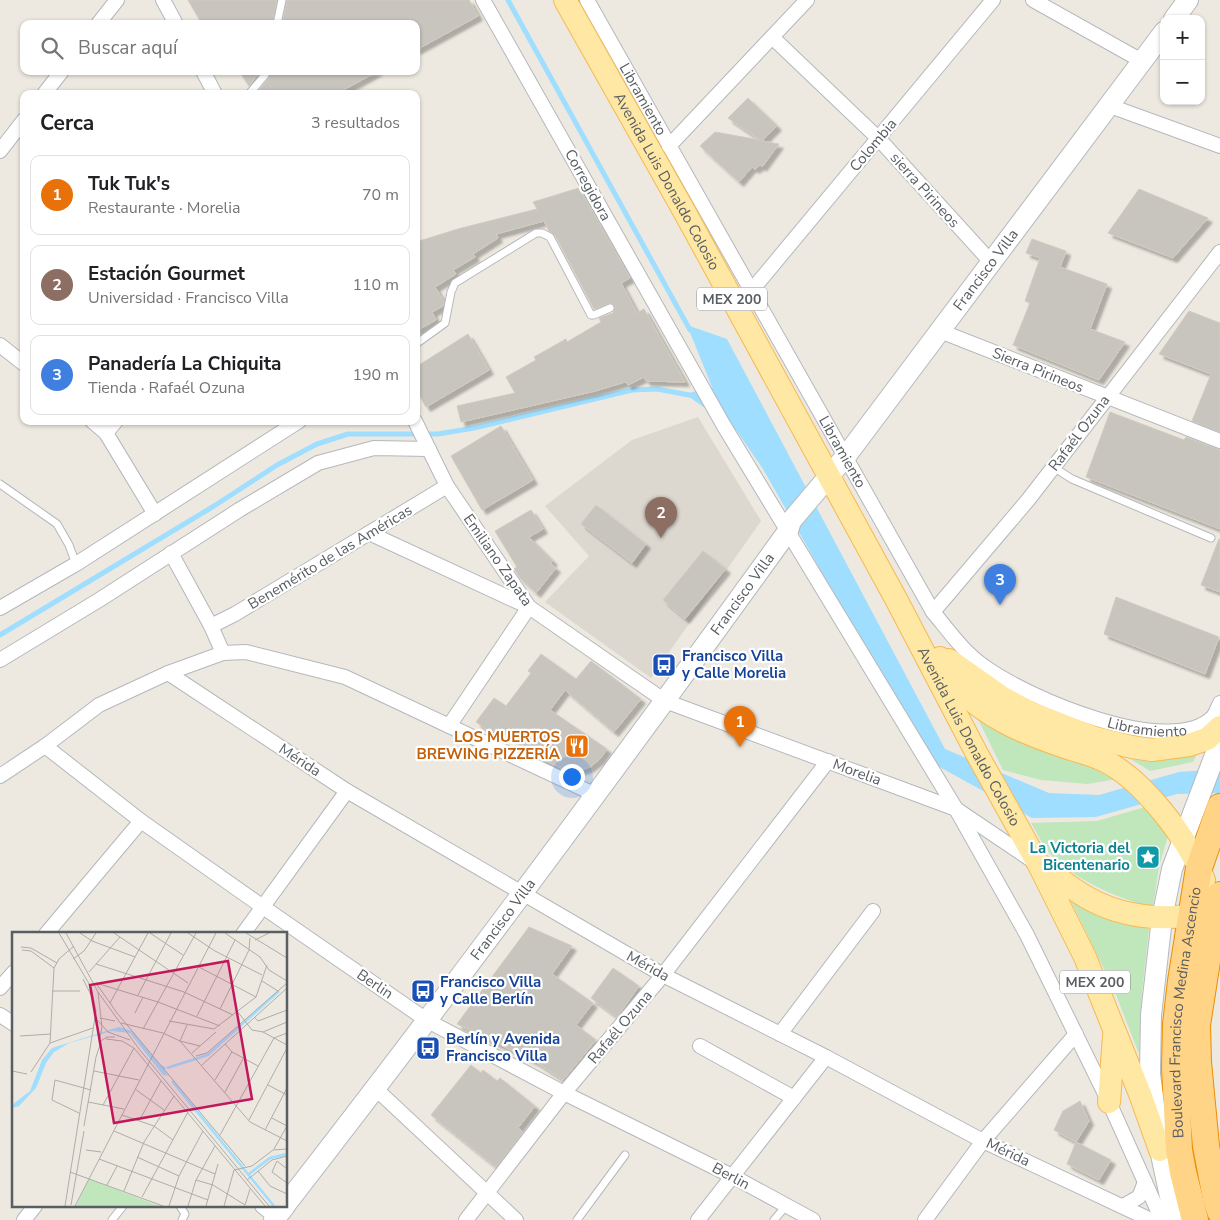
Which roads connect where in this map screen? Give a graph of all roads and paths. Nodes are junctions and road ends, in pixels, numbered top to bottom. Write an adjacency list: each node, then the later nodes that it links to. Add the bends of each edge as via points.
1 (117, 0): 12 (street)
2 (163, 0): 13 (street)
3 (282, 0): 14 (lane)
4 (483, 0): 53 (street, Corregidora, via 724,426)
5 (565, 0): 30 (main road, Avenida Luis Donaldo Colosio / MEX 200)
6 (587, 0): 27 (street, Libramiento)
7 (807, 0): 15 (street)
8 (993, 0): 26 (street, Colombia)
9 (1033, 0): 17 (street)
10 (1188, 0): 11 (street)
11 (1177, 15)
12 (101, 20)
13 (174, 20)
14 (278, 20)
15 (772, 37): 26 (street, sierra Pirineos); 27 (street)
16 (1160, 37): 17 (street, Francisco Villa)
17 (1142, 61): 24 (street, Francisco Villa)
18 (59, 75): 21 (street)
19 (205, 75): 22 (street)
20 (265, 75): 23 (lane)
21 (47, 90)
22 (213, 90)
23 (253, 90)
24 (1110, 106): 28 (street); 32 (street, Francisco Villa)
25 (20, 125): 29 (street)
26 (879, 139): 32 (street, sierra Pirineos); 33 (street, Colombia)
27 (669, 146): 30 (street, Libramiento)
28 (1220, 146)
29 (0, 151)
30 (692, 205): 33 (street, Libramiento); 50 (main road, Avenida Luis Donaldo Colosio / MEX 200)
31 (1220, 252): 39 (street, Rafaél Ozuna)
32 (990, 262): 35 (street, Francisco Villa)
33 (752, 290): 47 (street, Libramiento)
34 (610, 308): 36 (lane, via 591,315 550,237 536,233 455,283 445,323)
35 (940, 330): 39 (street, Sierra Pirineos); 47 (street, Francisco Villa)
36 (420, 341)
37 (0, 345): 38 (street)
38 (20, 356)
39 (1106, 397): 45 (street, Sierra Pirineos); 48 (street, Rafaél Ozuna)
40 (97, 425): 44 (street)
41 (113, 425): 44 (street)
42 (293, 425): 52 (street)
43 (417, 425): 46 (street, Emiliano Zapata)
44 (106, 433): 52 (street)
45 (1220, 441)
46 (427, 444): 51 (street, Emiliano Zapata); 56 (street, via 374,448 318,463)
47 (846, 456): 50 (street, Francisco Villa); 61 (street, Libramiento)
48 (1053, 467): 55 (lane, via 1072,479); 61 (street, Rafaél Ozuna)
49 (0, 484): 57 (lane, via 57,524)
50 (823, 484): 53 (street, Francisco Villa); 58 (main road, Avenida Luis Donaldo Colosio / MEX 200)
51 (447, 486): 54 (street, Benemérito de las Américas); 59 (street, Emiliano Zapata)
52 (155, 514): 57 (street)
53 (789, 526): 67 (street, Francisco Villa); 78 (street, Corregidora)
54 (369, 533): 59 (street); 62 (street, Benemérito de las Américas)
55 (1211, 538)
56 (172, 553): 62 (street); 65 (street)
57 (76, 564): 60 (street)
58 (896, 599): 63 (main road, Avenida Luis Donaldo Colosio / MEX 200); 81 (main road, Avenida Luis Donaldo Colosio / MEX 200)
59 (529, 607): 67 (street, Emiliano Zapata); 69 (street)
60 (0, 608)
61 (933, 612): 68 (street, Libramiento, via 958,643 983,666 1027,693 1076,711 1142,730 1175,731 1201,724 1213,716)
62 (211, 626): 64 (street)
63 (933, 649): 70 (main road, via 1002,698 1096,738 1152,750 1207,739); 80 (main road, Avenida Luis Donaldo Colosio / MEX 200, via 973,702 1011,726 1120,770 1140,787)
64 (223, 653): 66 (street); 69 (street, via 246,652 345,676)
65 (0, 660)
66 (168, 673): 71 (street, via 99,705); 75 (street, Mérida)
67 (666, 700): 73 (street, Morelia); 76 (street, Francisco Villa)
68 (1220, 703)
69 (449, 726): 76 (street)
70 (1220, 727)
71 (44, 746): 74 (street); 79 (street, Berlin)
72 (1219, 747): 77 (street)
73 (828, 761): 78 (street, Morelia); 92 (street, Rafaél Ozuna)
74 (0, 775)
75 (347, 791): 83 (street, Mérida); 85 (street)
76 (596, 795): 83 (street, Francisco Villa)
77 (1208, 808): 80 (street); 82 (highway, Boulevard Francisco Medina Ascencio)
78 (956, 809): 81 (street, Morelia); 99 (street, Corregidora, via 1027,935)
79 (141, 821): 85 (street, Berlin); 89 (street)
80 (1178, 832): 82 (main road, MEX 200); 88 (street)
81 (1039, 865): 88 (main road, via 1083,895 1112,908 1138,916); 97 (main road, Avenida Luis Donaldo Colosio / MEX 200, via 1084,957)
82 (1199, 868): 84 (main road, MEX 200); 87 (highway, Boulevard Francisco Medina Ascencio)
83 (521, 894): 92 (street, Mérida); 95 (street, Francisco Villa)
84 (1218, 904): 87 (main road); 119 (highway, Boulevard Francisco Medina Ascencio, via 1202,986 1197,1035 1206,1146)
85 (263, 907): 90 (street); 95 (street, Berlin)
86 (873, 911): 98 (street)
87 (1191, 916): 88 (main road); 109 (highway, Boulevard Francisco Medina Ascencio, via 1176,1024 1179,1150)
88 (1162, 918): 107 (street, via 1151,1016 1150,1074)
89 (48, 932)
90 (244, 932)
91 (12, 974): 93 (street)
92 (663, 975): 98 (street, Mérida); 103 (street, Rafaél Ozuna)
93 (0, 988)
94 (0, 1014): 96 (street)
95 (428, 1021): 102 (street, Francisco Villa); 103 (street, Berlin)
96 (12, 1023)
97 (1114, 1030): 105 (main road); 107 (main road, Avenida Luis Donaldo Colosio / MEX 200)
98 (780, 1034): 101 (street, Mérida)
99 (1076, 1034): 105 (street, Corregidora); 106 (street)
100 (700, 1046): 104 (street)
101 (826, 1057): 104 (street); 106 (street, Mérida)
102 (376, 1089): 112 (street); 113 (street, Francisco Villa)
103 (564, 1093): 110 (street, Berlin); 112 (street, Rafaél Ozuna)
104 (794, 1098): 110 (street)
105 (1109, 1102): 111 (street, Corregidora)
106 (983, 1141): 115 (street, Mérida); 130 (street)
107 (1160, 1150): 109 (highway); 120 (street)
108 (625, 1155): 126 (lane)
109 (1183, 1172): 120 (highway); 132 (highway, Boulevard Francisco Medina Ascencio)
110 (732, 1176): 114 (street, Berlin); 127 (street)
111 (1145, 1182): 115 (street, via 1138,1197); 120 (street, Corregidora)
112 (486, 1193): 124 (street, Rafaél Ozuna); 125 (street)
113 (288, 1197)
114 (786, 1206): 128 (lane); 129 (street, Berlin)
115 (1123, 1206): 131 (street, Mérida)
116 (33, 1208): 121 (street)
117 (122, 1208): 122 (lane)
118 (181, 1208): 123 (lane, via 185,1214)
119 (1220, 1211)
120 (1169, 1214)
121 (24, 1220)
122 (114, 1220)
123 (182, 1220)
124 (466, 1220)
125 (516, 1220)
126 (577, 1220)
127 (698, 1220)
128 (774, 1220)
129 (812, 1220)
130 (925, 1220)
131 (1151, 1220)
132 (1195, 1220)

